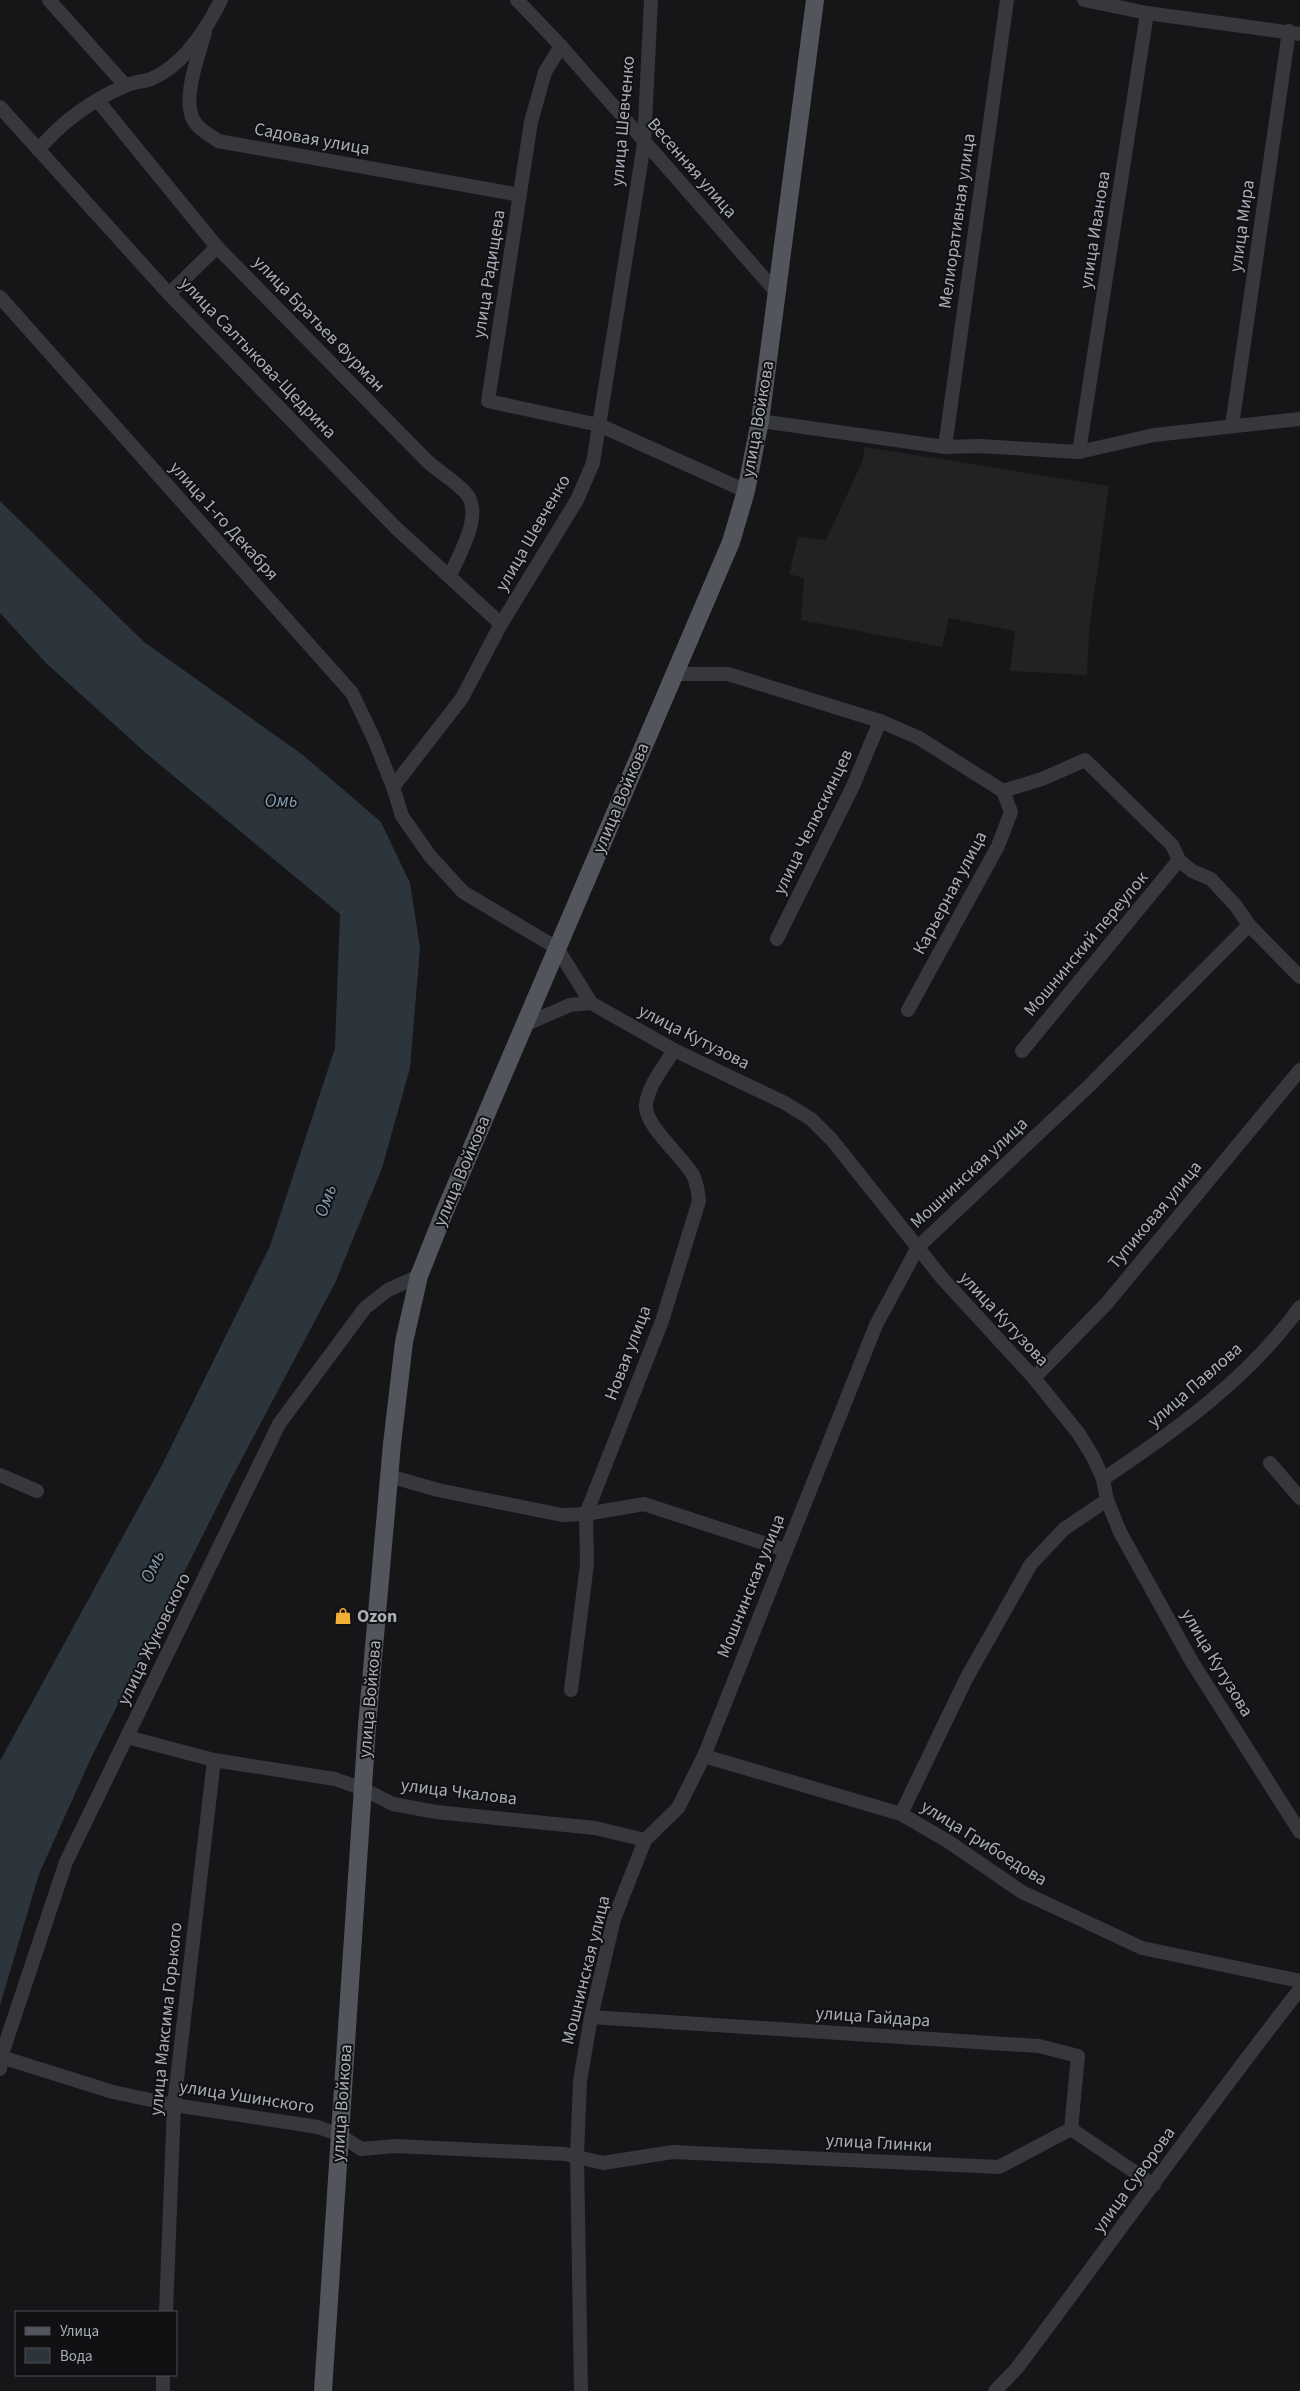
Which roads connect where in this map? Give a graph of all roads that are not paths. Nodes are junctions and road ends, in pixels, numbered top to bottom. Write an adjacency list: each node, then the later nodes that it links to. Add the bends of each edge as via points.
1 (49, 0): 12 (street)
2 (221, 0): 9 (street)
3 (517, 0): 11 (street, Весенняя улица)
4 (651, 0): 15 (street, улица Шевченко)
5 (815, 0): 20 (main road, улица Войкова)
6 (1008, 0): 26 (street, Мелиоративная улица)
7 (1084, 0): 8 (street)
8 (1147, 13): 10 (street); 27 (street, улица Иванова)
9 (204, 32): 12 (street, via 177,61 151,79); 17 (street, Садовая улица, via 189,98 190,110 194,120 218,141)
10 (1295, 32): 25 (street, улица Мира)
11 (561, 46): 15 (street, Весенняя улица); 17 (street, улица Радищева, via 545,72 539,90)
12 (125, 86): 13 (street)
13 (98, 101): 16 (street, via 54,132); 18 (street, улица Братьев Фурман)
14 (0, 107): 16 (street, улица Салтыкова-Щедрина)
15 (644, 144): 20 (street, Весенняя улица); 24 (street, улица Шевченко)
16 (38, 150): 19 (street, улица Салтыкова-Щедрина)
17 (520, 195): 24 (street, улица Радищева, via 488,401)
18 (217, 247): 19 (street); 29 (street, улица Братьев Фурман, via 428,462 466,494 473,508 474,520)
19 (170, 294): 29 (street, улица Салтыкова-Щедрина, via 395,527)
20 (778, 294): 23 (main road, улица Войкова)
21 (0, 297): 33 (street, улица 1-го Декабря, via 352,693)
22 (1300, 419): 25 (street)
23 (760, 421): 26 (street); 28 (main road, улица Войкова)
24 (599, 426): 28 (street); 30 (street, улица Шевченко, via 593,463 578,500)
25 (1232, 426): 27 (street, via 1154,434)
26 (945, 447): 27 (street)
27 (1079, 452)
28 (746, 492): 31 (main road, улица Войкова, via 731,542)
29 (450, 576): 30 (street, улица Салтыкова-Щедрина)
30 (501, 624): 33 (street, улица Шевченко, via 462,698)
31 (675, 674): 32 (street, via 728,674); 38 (main road, улица Войкова)
32 (880, 721): 34 (street, via 919,738); 37 (street, улица Челюскинцев, via 853,786)
33 (393, 787): 38 (street, via 402,816 430,856 463,892)
34 (1002, 791): 35 (street, via 1042,779 1086,760 1172,845); 41 (street, Карьерная улица, via 1011,812 998,846)
35 (1179, 860): 36 (street, via 1192,871 1211,878); 44 (street, Мошнинский переулок)
36 (1249, 925): 39 (street); 46 (street, Мошнинская улица, via 1090,1085)
37 (777, 939)
38 (557, 948): 40 (street, улица Кутузова); 42 (main road, улица Войкова)
39 (1300, 977)
40 (591, 1003): 42 (street, via 570,1005); 43 (street, улица Кутузова)
41 (908, 1010)
42 (524, 1024): 47 (main road, улица Войкова)
43 (674, 1050): 46 (street, улица Кутузова, via 785,1103 811,1119 832,1140); 57 (street, Новая улица, via 652,1087 646,1106 651,1122 692,1173 699,1201 662,1321)
44 (1022, 1051)
45 (1300, 1070): 49 (street, Тупиковая улица, via 1107,1302)
46 (918, 1247): 49 (street, улица Кутузова, via 942,1278); 58 (street, Мошнинская улица, via 876,1325)
47 (419, 1276): 52 (main road, улица Войкова, via 404,1342); 60 (street, улица Жуковского, via 388,1290 365,1308 279,1424)
48 (1300, 1307): 53 (street, улица Павлова, via 1285,1328 1220,1392 1177,1429)
49 (1034, 1378): 53 (street, улица Кутузова, via 1080,1434)
50 (1270, 1463): 55 (street)
51 (0, 1475): 54 (street)
52 (389, 1476): 57 (street, via 438,1490 562,1515); 63 (main road, улица Войкова)
53 (1104, 1479): 56 (street, улица Кутузова)
54 (37, 1491)
55 (1300, 1498)
56 (1106, 1500): 64 (street, via 1064,1529 1031,1564 966,1679); 65 (street, улица Кутузова, via 1120,1532 1192,1662)
57 (586, 1514): 58 (street, via 644,1504); 59 (street, Новая улица, via 587,1564)
58 (786, 1550): 61 (street, Мошнинская улица)
59 (571, 1690)
60 (127, 1737): 62 (street, улица Чкалова); 70 (street, улица Жуковского, via 66,1862)
61 (704, 1756): 64 (street, улица Грибоедова); 66 (street, Мошнинская улица, via 678,1808)
62 (214, 1760): 63 (street, улица Чкалова, via 335,1779); 71 (street, улица Максима Горького)
63 (363, 1789): 66 (street, улица Чкалова, via 393,1804 436,1812 595,1828); 73 (main road, улица Войкова)
64 (901, 1814): 67 (street, улица Грибоедова, via 1022,1892 1142,1948)
65 (1300, 1832)
66 (644, 1840): 69 (street, Мошнинская улица, via 614,1919)
67 (1300, 1980)
68 (1300, 1989): 75 (street, улица Суворова, via 1231,2076)
69 (591, 2017): 72 (street, улица Гайдара, via 1039,2046 1078,2056); 74 (street, Мошнинская улица, via 580,2081)
70 (1, 2063): 71 (street, улица Ушинского)
71 (174, 2105): 73 (street, улица Ушинского, via 318,2127); 76 (street, улица Максима Горького)
72 (1071, 2129): 74 (street, улица Глинки, via 999,2167 672,2152 603,2163); 75 (street)
73 (340, 2135): 74 (street, улица Ушинского, via 361,2149 396,2146); 79 (main road, улица Войкова)
74 (577, 2155): 80 (street, Мошнинская улица)
75 (1154, 2185): 81 (street, улица Суворова, via 1017,2368)
76 (166, 2311)
77 (163, 2376): 78 (street)
78 (163, 2391)
79 (323, 2391)
80 (581, 2391)
81 (995, 2391)

